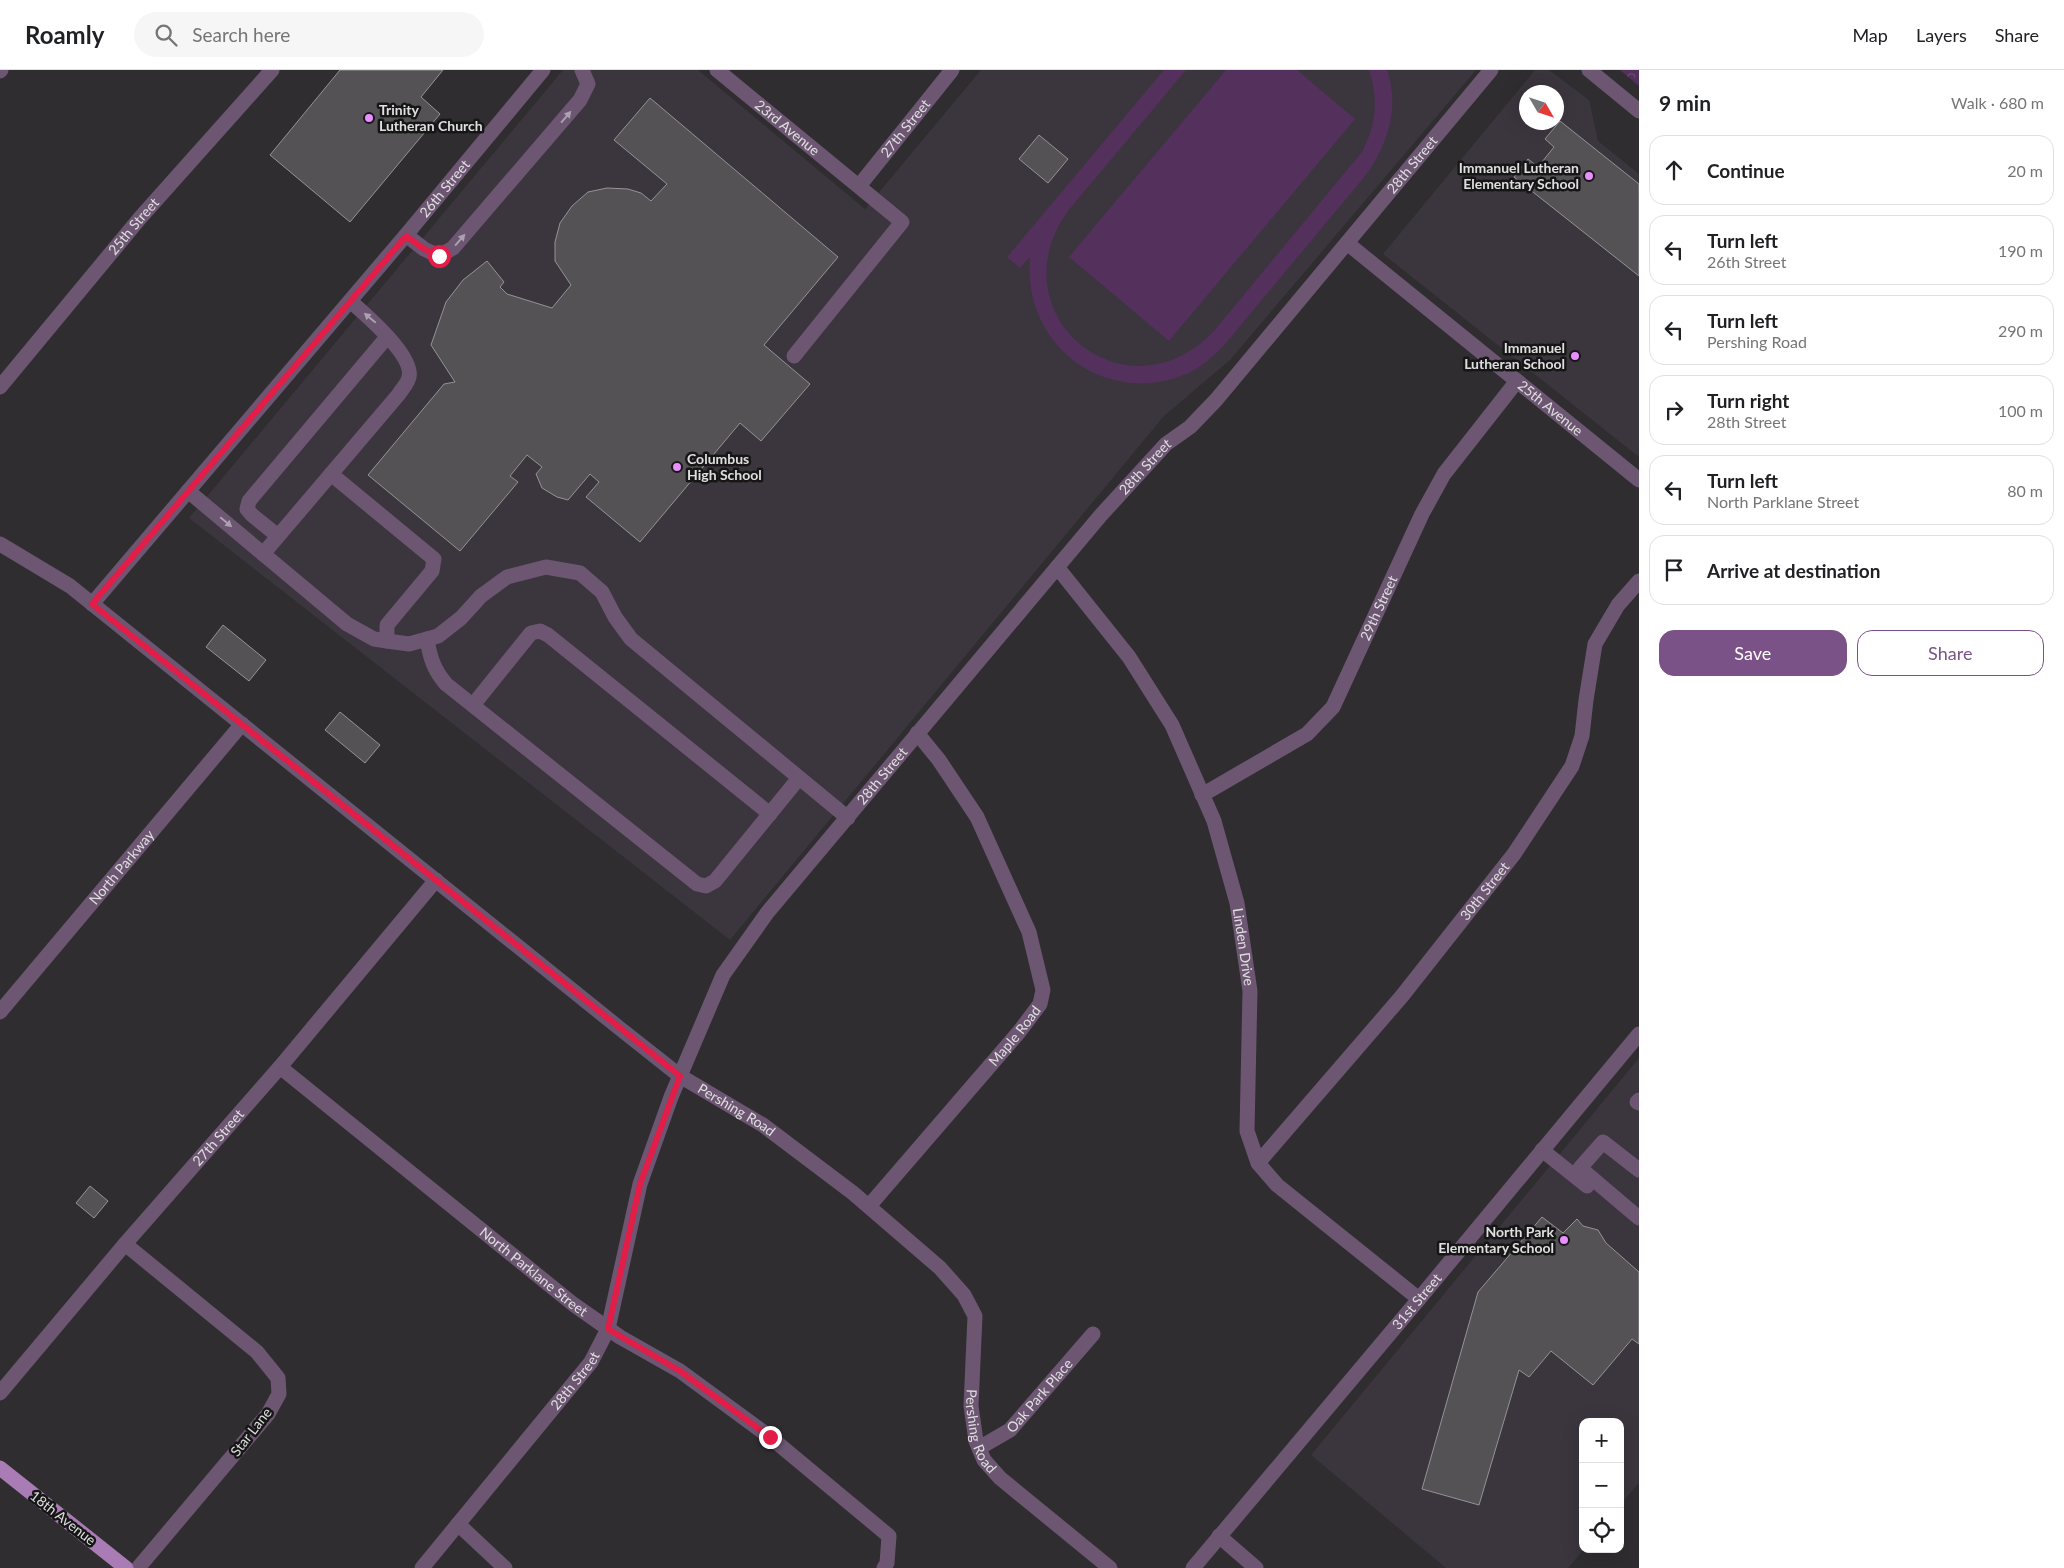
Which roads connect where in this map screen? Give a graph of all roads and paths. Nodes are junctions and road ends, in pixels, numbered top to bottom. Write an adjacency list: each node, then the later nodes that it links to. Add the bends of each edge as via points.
1 (272, 70): 16 (street, 25th Street, via 140,218)
2 (543, 70): 10 (street, 26th Street)
3 (582, 70): 10 (street, one-way to 3, via 439,256 453,248 580,100 588,84)
4 (717, 70): 9 (street, 23rd Avenue)
5 (952, 70): 9 (street, 27th Street)
6 (1491, 70): 11 (street, 28th Street)
7 (1589, 70): 8 (street)
8 (1639, 111)
9 (859, 186): 14 (street, 23rd Avenue, via 902,222)
10 (406, 236): 12 (street, 26th Street)
11 (1346, 243): 15 (street, 25th Avenue); 23 (street, 28th Street, via 1216,400 1190,427 1166,444)
12 (350, 301): 13 (street, one-way to 12, via 378,324); 19 (street, 26th Street)
13 (387, 337): 17 (street, via 408,364 409,377 399,394); 20 (street, via 249,501 247,508 252,515)
14 (794, 356)
15 (1516, 381): 18 (street, 25th Avenue); 32 (street, 29th Street, via 1444,474 1332,707 1307,734)
16 (0, 387)
17 (331, 474): 20 (street); 27 (street, via 434,560 432,571 387,626)
18 (1639, 480)
19 (188, 491): 22 (street, one-way to 22); 25 (street, 26th Street)
20 (278, 536): 22 (street)
21 (0, 544): 25 (street, Pershing Road, via 70,586)
22 (263, 554): 27 (street, via 347,624 374,639)
23 (1057, 567): 30 (street, 28th Street); 32 (street, Linden Drive, via 1130,657 1172,724)
24 (1639, 582): 41 (street, 30th Street, via 1618,605 1595,644 1582,736 1572,766 1514,854 1408,988)
25 (92, 604): 29 (street, Pershing Road)
26 (427, 639): 27 (street, via 409,644); 28 (street, via 436,672 446,684); 31 (street, via 438,636 461,618 481,596 506,577 546,567 580,573 602,592 631,639)
27 (387, 641)
28 (474, 705): 33 (street, via 697,884 706,886 714,881); 33 (street, via 531,633 540,631)
29 (242, 724): 35 (street, Pershing Road); 36 (street, North Parkway)
30 (917, 733): 34 (street, 28th Street); 43 (street, Maple Road, via 977,817 1029,932 1043,990 1040,1004 1019,1032)
31 (799, 778): 33 (street); 34 (street)
32 (1202, 795): 41 (street, Linden Drive, via 1214,821 1239,913 1250,990 1246,1131)
33 (770, 814)
34 (848, 818): 39 (street, 28th Street, via 767,913 723,975)
35 (436, 880): 38 (street, 27th Street); 39 (street, Pershing Road)
36 (0, 1012)
37 (1639, 1034): 40 (street, 31st Street)
38 (280, 1067): 46 (street, 27th Street); 48 (street, North Parklane Street)
39 (680, 1076): 43 (street, Pershing Road, via 763,1125); 48 (street, 28th Street, via 640,1184)
40 (1542, 1150): 45 (street); 47 (street, 31st Street)
41 (1258, 1163): 47 (street, Linden Drive, via 1277,1185)
42 (1639, 1170): 44 (street, via 1603,1142 1580,1168)
43 (868, 1206): 51 (street, Pershing Road, via 940,1268 964,1295 975,1316 972,1406)
44 (1639, 1218)
45 (1639, 1227)
46 (126, 1244): 50 (street, 27th Street); 56 (street, Star Lane, via 257,1352 278,1378 279,1394 268,1414)
47 (1419, 1299): 54 (street, 31st Street)
48 (608, 1329): 53 (street, 28th Street, via 591,1362); 59 (street, North Parklane Street, via 680,1371 770,1437 889,1536)
49 (1093, 1334): 51 (street, Oak Park Place, via 1010,1430)
50 (0, 1393)
51 (979, 1448): 60 (street, Pershing Road, via 984,1460 1000,1478)
52 (0, 1468): 55 (main road, 18th Avenue)
53 (458, 1524): 57 (street, 28th Street); 58 (street)
54 (1219, 1536): 61 (street, 31st Street); 62 (street)
55 (126, 1568)
56 (138, 1568)
57 (422, 1568)
58 (505, 1568)
59 (884, 1568)
60 (1110, 1568)
61 (1193, 1568)
62 (1256, 1568)

